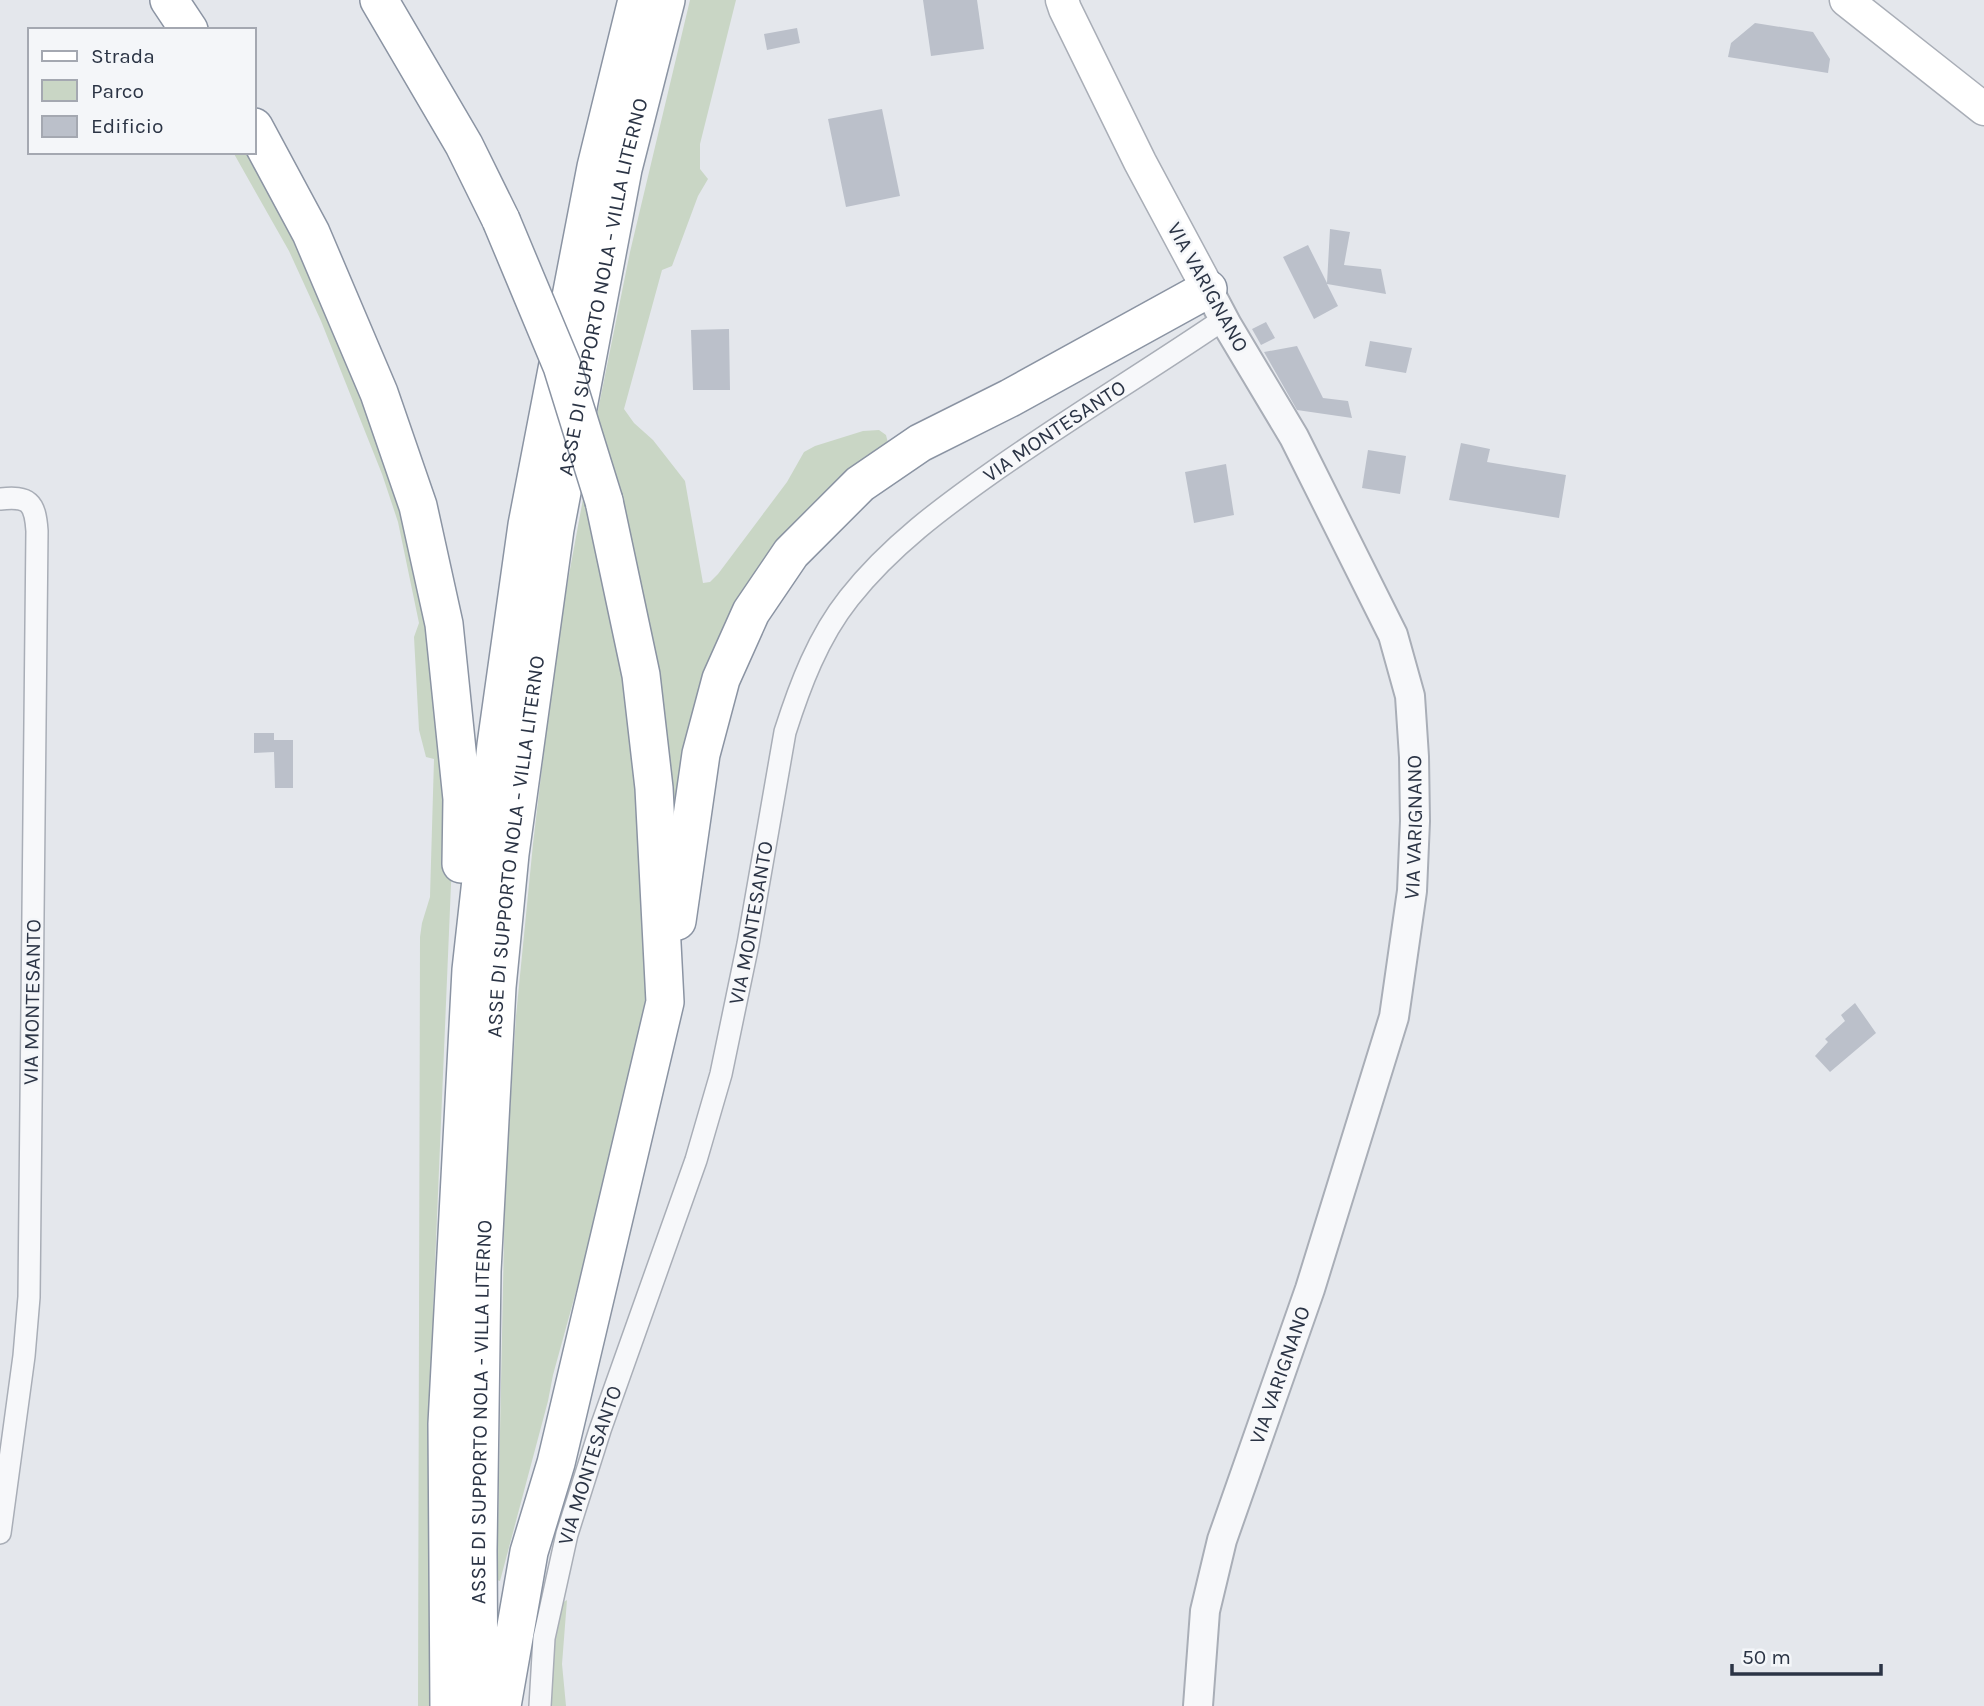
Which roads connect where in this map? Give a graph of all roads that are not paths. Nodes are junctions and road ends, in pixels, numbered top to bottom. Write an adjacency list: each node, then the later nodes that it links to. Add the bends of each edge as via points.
1 (169, 0): 7 (highway)
2 (637, 0): 12 (highway, ASSE DI SUPPORTO NOLA - VILLA LITERNO, via 596,167 527,525)
3 (666, 0): 16 (highway, ASSE DI SUPPORTO NOLA - VILLA LITERNO, via 623,169 555,529 510,854 497,987 482,1272)
4 (1062, 0): 10 (main road, VIA VARIGNANO, via 1140,162)
5 (1846, 0): 8 (main road)
6 (384, 8): 13 (highway, bridge, via 464,145 501,220 562,366 604,501 641,675 654,788)
7 (188, 28)
8 (1984, 109)
9 (256, 131): 12 (highway, via 311,233 379,393 418,506 444,624 462,799 460,868)
10 (1216, 304): 13 (highway, via 920,443 860,484 791,553 751,612 721,679 701,754); 18 (street, VIA MONTESANTO, via 921,524 849,598 819,645 785,732 748,944 696,1160 567,1534 544,1638); 19 (street, VIA VARIGNANO, via 1294,437 1393,635 1410,696 1415,821 1412,891 1394,1017 1310,1289 1222,1540 1205,1611)
11 (0, 499): 14 (street, VIA MONTESANTO, via 27,501 37,531 28,1307)
12 (475, 928): 15 (highway, ASSE DI SUPPORTO NOLA - VILLA LITERNO, via 447,1424)
13 (665, 1002): 17 (highway, via 556,1464 529,1552)
14 (0, 1533)
15 (449, 1706)
16 (479, 1706)
17 (502, 1706)
18 (540, 1706)
19 (1198, 1706)

